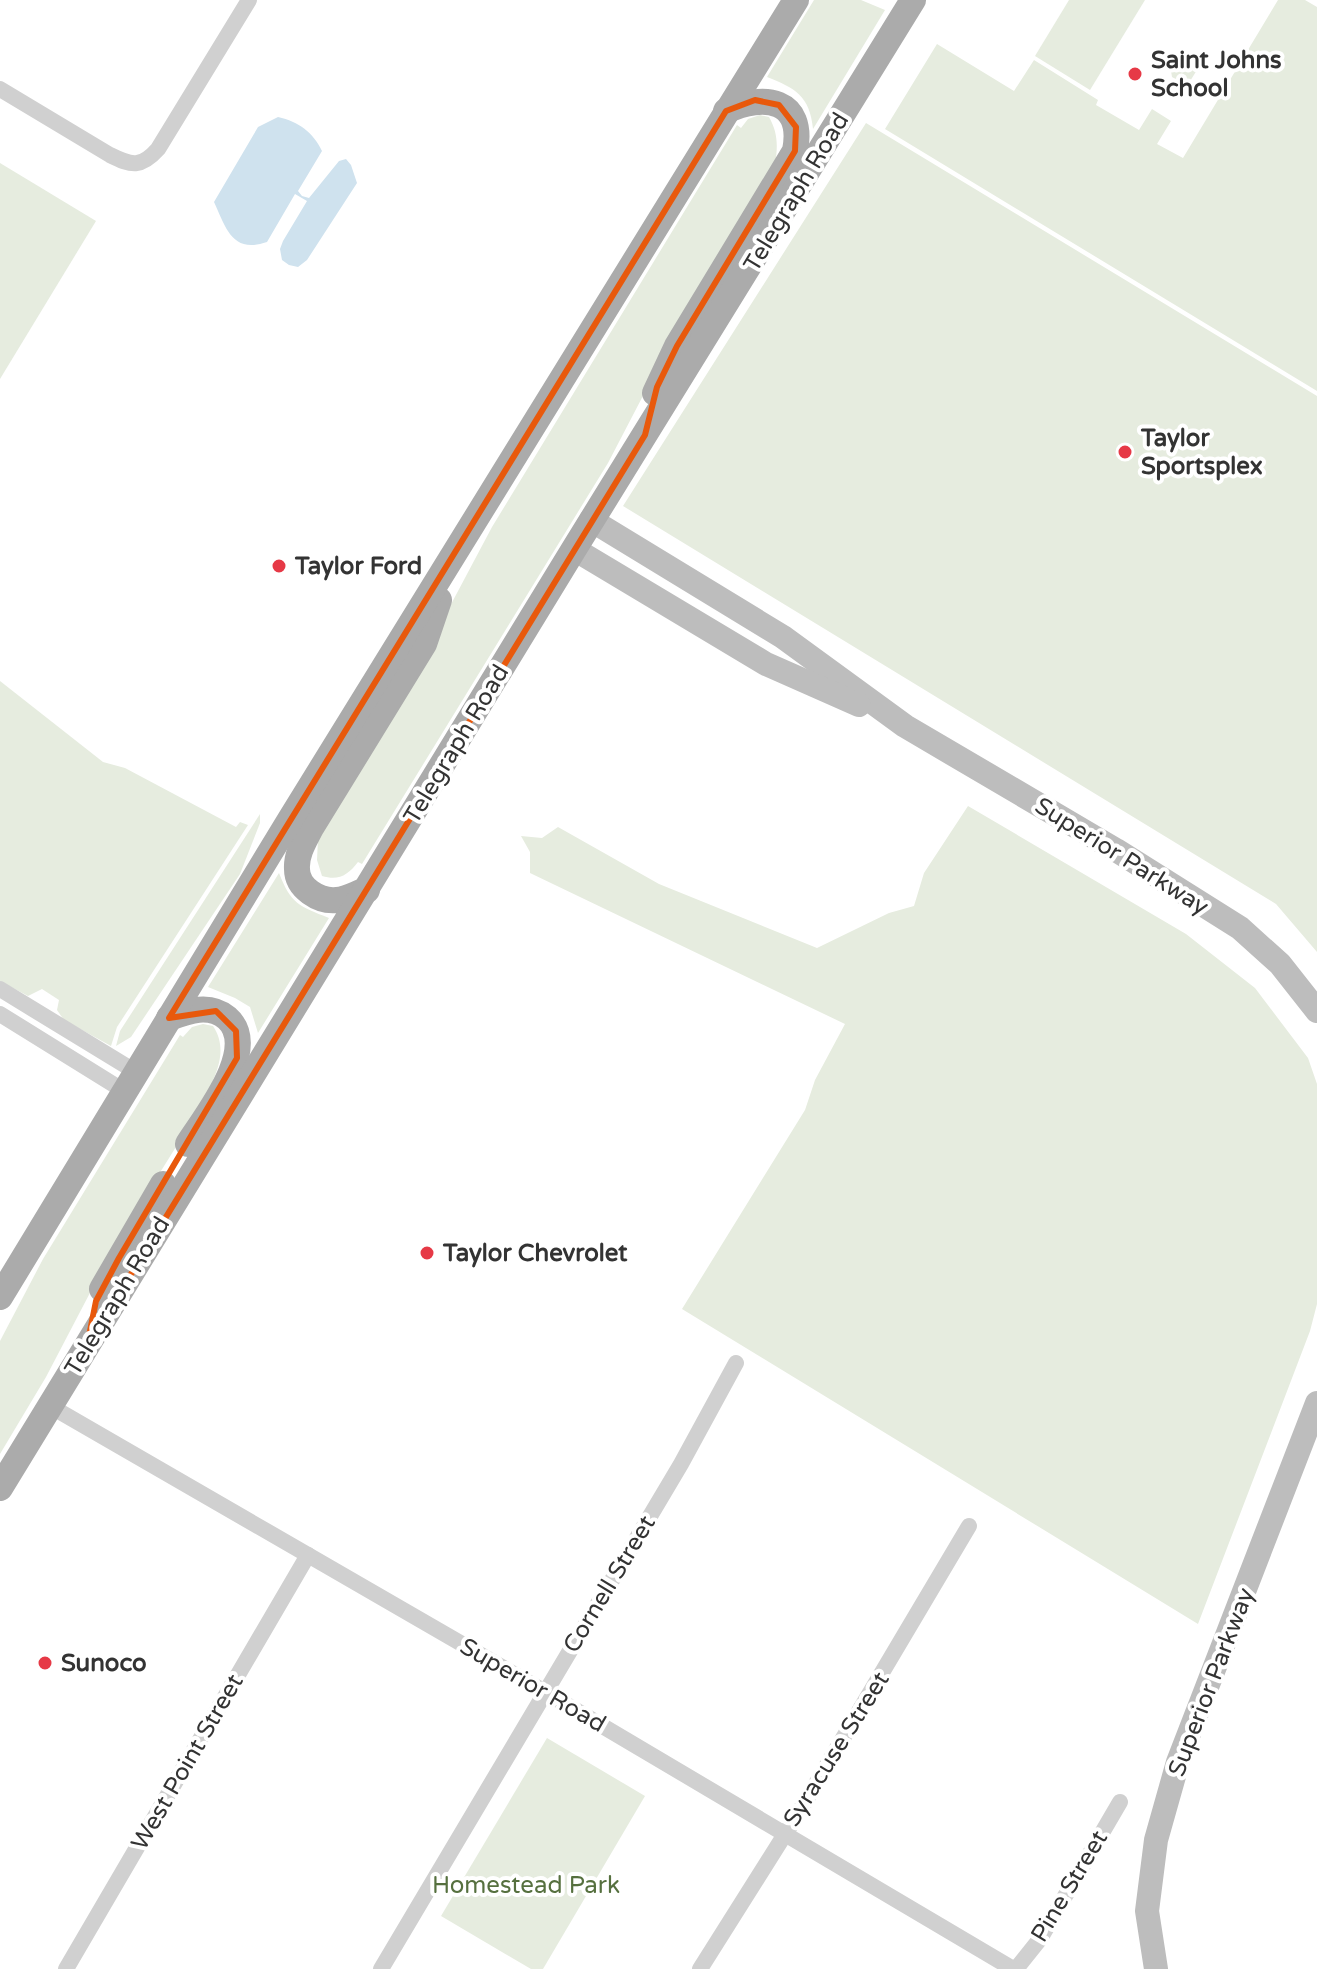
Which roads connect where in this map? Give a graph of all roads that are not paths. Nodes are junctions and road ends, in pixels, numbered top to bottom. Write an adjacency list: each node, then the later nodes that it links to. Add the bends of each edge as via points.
1 (249, 0): 4 (street, via 158,149 138,164 110,155)
2 (796, 0): 5 (main road)
3 (913, 0): 6 (main road, Telegraph Road)
4 (0, 89)
5 (726, 111): 6 (main road, via 755,100 779,105 796,127 795,151 677,346 657,387); 9 (main road)
6 (645, 435): 7 (main road, Telegraph Road)
7 (591, 520): 8 (main road, Telegraph Road); 10 (main road, Superior Parkway, via 783,637)
8 (574, 549): 10 (main road, Superior Parkway, via 766,664); 11 (main road, Telegraph Road)
9 (454, 555): 11 (main road, via 424,644 300,851 299,877 314,895 340,900); 15 (main road)
10 (905, 726): 13 (main road, Superior Parkway, via 1240,928 1280,964)
11 (367, 890): 18 (main road, Telegraph Road)
12 (0, 989): 16 (street)
13 (1317, 1011)
14 (0, 1014): 16 (street)
15 (169, 1018): 16 (main road); 18 (main road, via 201,1009 216,1011 236,1031 237,1058 107,1279 96,1301)
16 (130, 1082): 17 (main road)
17 (0, 1297)
18 (87, 1346): 21 (main road, Telegraph Road)
19 (736, 1363): 25 (street, Cornell Street)
20 (1317, 1403): 32 (main road, Superior Parkway, via 1178,1762 1156,1840 1147,1911)
21 (50, 1406): 22 (main road, Telegraph Road); 24 (street, Superior Road)
22 (0, 1488)
23 (969, 1526): 27 (street, Syracuse Street)
24 (308, 1555): 25 (street, Superior Road); 28 (street, West Point Street)
25 (545, 1692): 27 (street, Superior Road); 29 (street, Cornell Street)
26 (1120, 1802): 31 (street, Pine Street, via 1040,1939)
27 (784, 1832): 30 (street, Syracuse Street); 31 (street, Superior Road)
28 (66, 1969)
29 (381, 1969)
30 (700, 1969)
31 (1014, 1969)
32 (1156, 1969)

